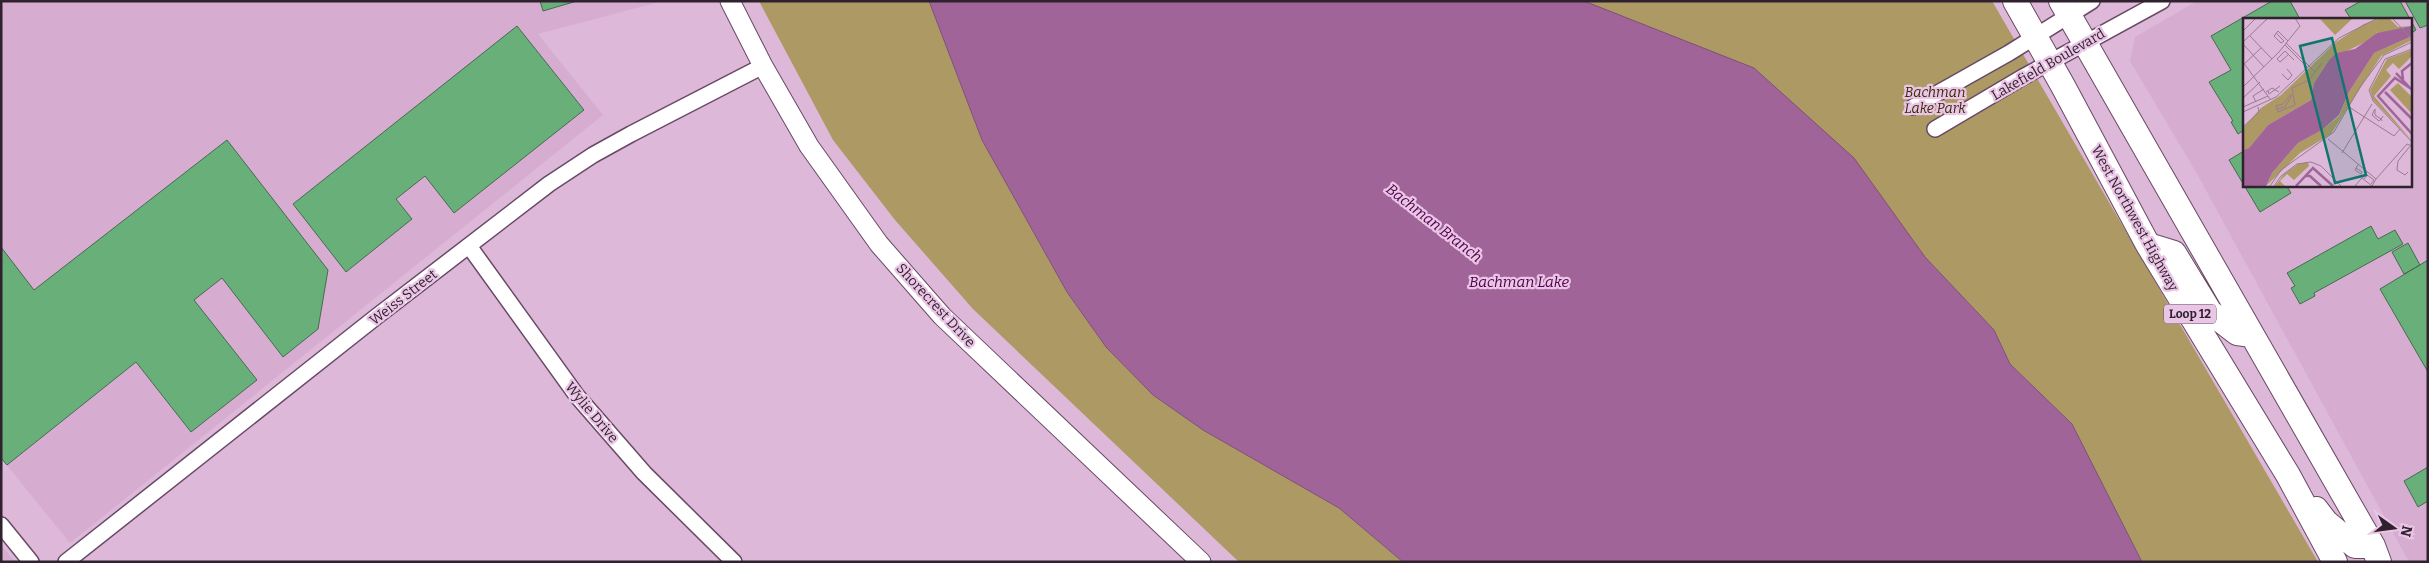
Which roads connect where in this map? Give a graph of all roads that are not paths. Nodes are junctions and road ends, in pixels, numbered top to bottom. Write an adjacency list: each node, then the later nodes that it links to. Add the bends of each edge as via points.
1 (730, 1): 9 (street, Shorecrest Drive)
2 (2015, 1): 6 (main road, West Northwest Highway / Loop 12)
3 (2092, 1): 5 (street, Lakefield Boulevard)
4 (2162, 1): 7 (street, Lakefield Boulevard)
5 (2065, 8): 6 (street, Lakefield Boulevard); 7 (main road, Loop 12)
6 (2035, 37): 8 (main road, West Northwest Highway / Loop 12); 10 (street, Lakefield Boulevard)
7 (2085, 43): 8 (street, Lakefield Boulevard); 14 (main road, Loop 12)
8 (2050, 63): 11 (street, Lakefield Boulevard); 12 (main road, West Northwest Highway / Loop 12)
9 (763, 66): 13 (street, Weiss Street, via 593,155 549,184); 18 (street, Shorecrest Drive, via 809,146 852,208 942,316)
10 (1913, 107)
11 (1935, 129)
12 (2148, 245): 14 (main road, via 2174,253 2210,312 2237,333); 15 (main road, West Northwest Highway / Loop 12)
13 (469, 246): 20 (street, Weiss Street); 21 (street, Wylie Drive, via 577,396 644,473)
14 (2252, 334): 17 (main road, Loop 12)
15 (2288, 475): 17 (main road, via 2326,522 2356,546); 22 (main road, West Northwest Highway / Loop 12)
16 (1, 525): 19 (street)
17 (2376, 554)
18 (1200, 561)
19 (31, 562)
20 (66, 562)
21 (734, 562)
22 (2336, 562)

